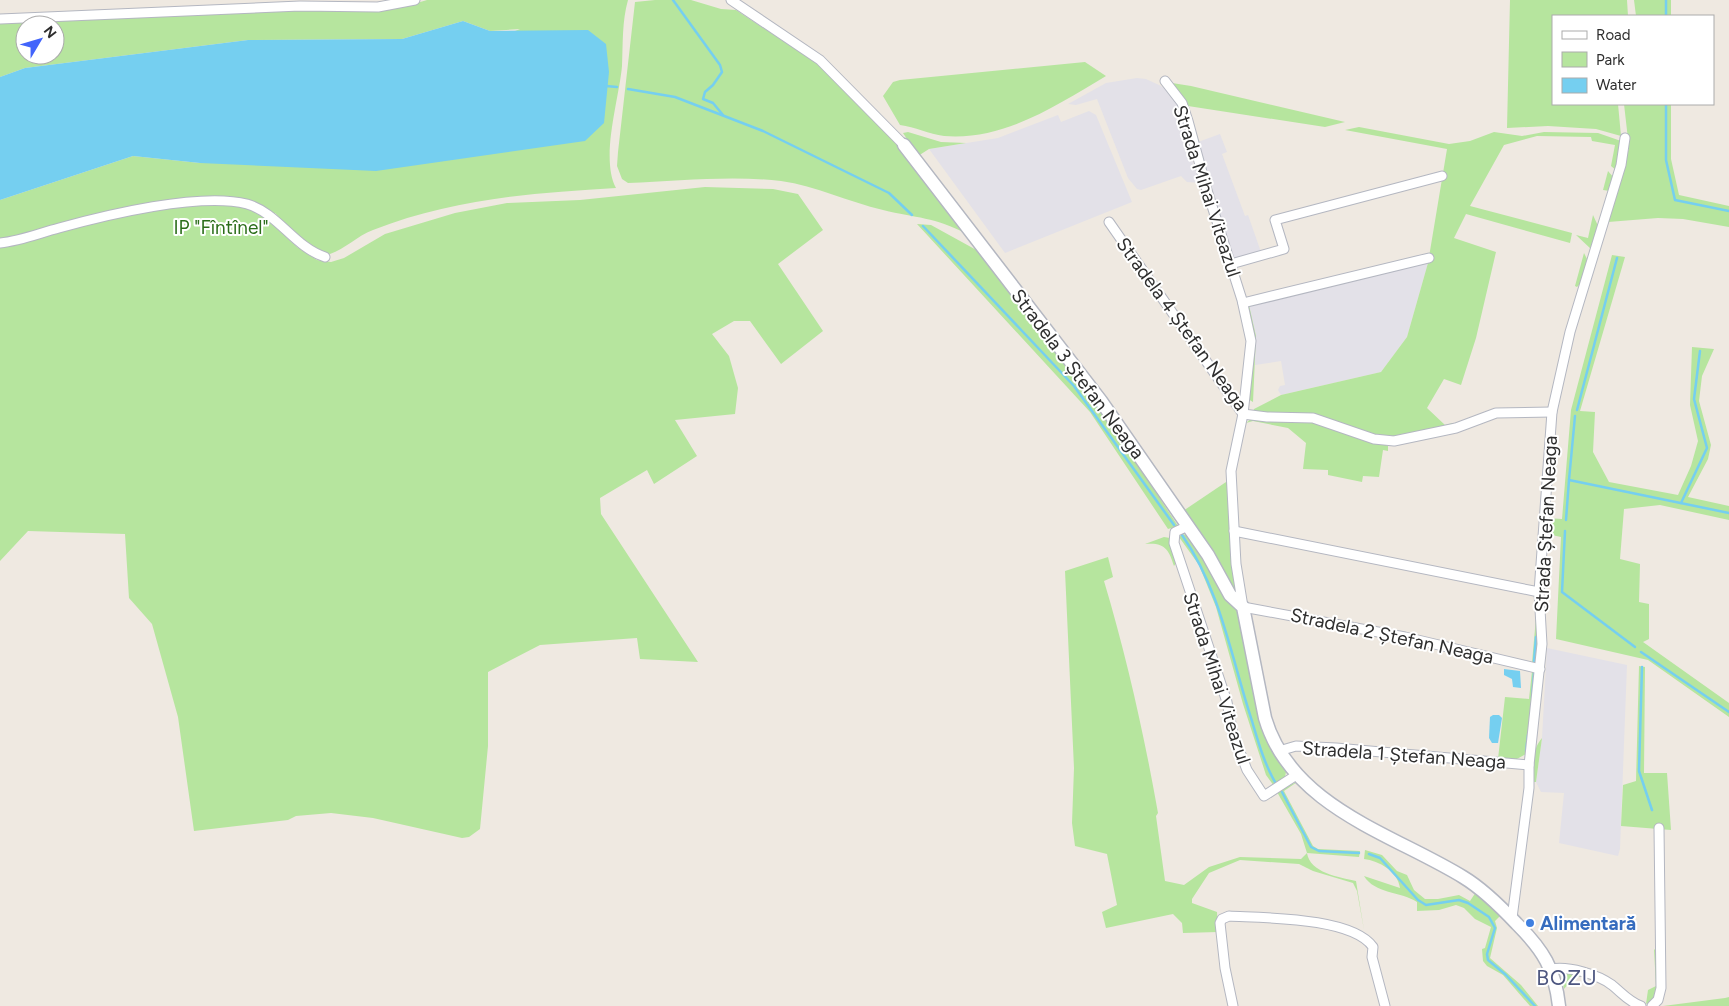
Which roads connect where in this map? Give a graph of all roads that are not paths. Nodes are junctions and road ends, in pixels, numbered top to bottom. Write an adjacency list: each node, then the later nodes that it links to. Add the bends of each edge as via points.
1 (415, 0): 3 (street, via 378,7 300,6)
2 (731, 0): 6 (street, via 820,60)
3 (0, 19)
4 (1165, 81): 12 (street, Strada Mihai Viteazul, via 1182,103)
5 (1625, 138): 14 (street, Strada Ștefan Neaga, via 1621,165 1570,332)
6 (904, 145): 16 (street, Stradela 3 Ștefan Neaga, via 1101,401)
7 (1442, 176): 12 (street, via 1275,220 1284,249)
8 (1109, 222): 15 (street, Stradela 4 Ștefan Neaga)
9 (0, 243): 10 (street, via 119,212 217,201 247,204 262,210 309,250)
10 (325, 257)
11 (1428, 258): 13 (street)
12 (1230, 264): 13 (street, Strada Mihai Viteazul)
13 (1243, 304): 15 (street, Strada Mihai Viteazul, via 1251,347)
14 (1552, 412): 15 (street, Stradela 4 Ștefan Neaga, via 1496,413 1456,428 1394,441 1374,439 1313,418 1267,418); 18 (street, Strada Ștefan Neaga)
15 (1243, 414): 17 (street, Strada Mihai Viteazul, via 1231,472)
16 (1188, 526): 19 (street, Stradela 3 Ștefan Neaga, via 1230,595); 23 (street, Strada Mihai Viteazul, via 1175,532 1174,543 1247,770 1264,796)
17 (1234, 531): 18 (street); 19 (street, Strada Mihai Viteazul)
18 (1539, 592): 20 (street, Strada Ștefan Neaga)
19 (1242, 607): 20 (street, Stradela 2 Ștefan Neaga, via 1395,635); 21 (street, Strada Mihai Viteazul, via 1266,718)
20 (1540, 669): 22 (street, Strada Ștefan Neaga)
21 (1279, 751): 22 (street, Stradela 1 Ștefan Neaga, via 1296,746 1336,748); 23 (street, Strada Mihai Viteazul)
22 (1529, 765): 25 (street, Strada Ștefan Neaga, via 1529,788)
23 (1298, 774): 25 (street, Strada Mihai Viteazul, via 1368,827 1464,877)
24 (1659, 828): 31 (street, via 1660,988 1658,1000)
25 (1512, 918): 26 (street, Strada Mihai Viteazul, via 1542,951)
26 (1551, 969): 29 (street, Strada Mihai Viteazul); 30 (street, via 1568,969 1604,980 1628,1000)
27 (1233, 1006): 28 (street, via 1221,934 1222,918 1229,916 1300,919 1362,936 1373,947 1372,958)
28 (1385, 1006)
29 (1559, 1006)
30 (1641, 1006)
31 (1652, 1006)

